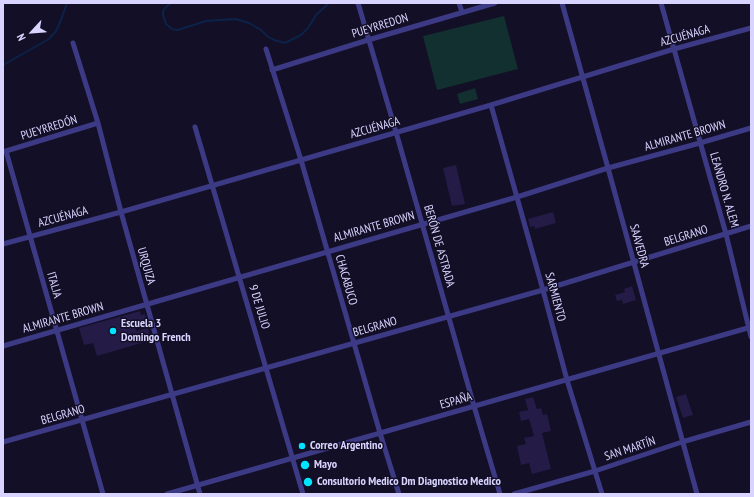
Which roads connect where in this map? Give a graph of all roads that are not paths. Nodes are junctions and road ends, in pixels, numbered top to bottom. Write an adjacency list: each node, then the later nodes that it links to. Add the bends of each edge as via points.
1 (459, 3): 6 (street)
2 (495, 3): 6 (street, PUEYRREDON)
3 (562, 3): 13 (street, SAAVEDRA)
4 (661, 3): 11 (street, LEANDRO N. ALEM)
5 (358, 4): 8 (street, BERÓN DE ASTRADA)
6 (462, 12): 8 (street, PUEYRREDON)
7 (751, 28): 11 (street, AZCUÉNAGA)
8 (368, 40): 12 (street, PUEYRREDON); 18 (street, BERÓN DE ASTRADA)
9 (73, 43): 15 (street, URQUIZA)
10 (266, 49): 12 (street, CHACABUCO)
11 (674, 49): 13 (street, AZCUÉNAGA); 19 (street, LEANDRO N. ALEM)
12 (272, 70): 21 (street, CHACABUCO)
13 (582, 77): 14 (street, AZCUÉNAGA); 22 (street, SAAVEDRA)
14 (491, 105): 18 (street, AZCUÉNAGA); 24 (street, SARMIENTO)
15 (98, 123): 20 (street, PUEYRREDÓN); 25 (street, URQUIZA)
16 (194, 127): 23 (street, 9 DE JULIO)
17 (751, 128): 19 (street, ALMIRANTE BROWN)
18 (396, 132): 21 (street, AZCUÉNAGA); 26 (street, BERÓN DE ASTRADA)
19 (700, 143): 22 (street, ALMIRANTE BROWN); 28 (street, LEANDRO N. ALEM)
20 (6, 151): 29 (street, ITALIA)
21 (302, 160): 23 (street, AZCUÉNAGA); 31 (street, CHACABUCO)
22 (608, 168): 24 (street, ALMIRANTE BROWN); 32 (street, SAAVEDRA)
23 (212, 186): 25 (street, AZCUÉNAGA); 33 (street, 9 DE JULIO)
24 (517, 197): 26 (street, ALMIRANTE BROWN); 34 (street, SARMIENTO)
25 (121, 212): 29 (street, AZCUÉNAGA); 35 (street, URQUIZA)
26 (422, 224): 31 (street, ALMIRANTE BROWN); 36 (street, BERÓN DE ASTRADA)
27 (751, 226): 28 (street, BELGRANO)
28 (726, 234): 32 (street, BELGRANO); 37 (street, LEANDRO N. ALEM)
29 (30, 236): 30 (street, AZCUÉNAGA); 38 (street, ITALIA)
30 (3, 244)
31 (327, 252): 33 (street, ALMIRANTE BROWN); 40 (street, CHACABUCO)
32 (634, 262): 34 (street, BELGRANO); 42 (street, SAAVEDRA)
33 (239, 277): 35 (street, ALMIRANTE BROWN); 43 (street, 9 DE JULIO)
34 (543, 290): 36 (street, BELGRANO); 44 (street, SARMIENTO)
35 (146, 304): 38 (street, ALMIRANTE BROWN); 45 (street, URQUIZA)
36 (449, 316): 40 (street, BELGRANO); 46 (street, BERÓN DE ASTRADA)
37 (750, 328): 39 (street, LEANDRO N. ALEM); 42 (street, ESPAÑA)
38 (56, 330): 41 (street, ALMIRANTE BROWN); 47 (street, ITALIA)
39 (751, 337)
40 (354, 343): 43 (street, BELGRANO); 49 (street, CHACABUCO)
41 (3, 346)
42 (658, 354): 44 (street, ESPAÑA); 51 (street, SAAVEDRA)
43 (266, 368): 45 (street, BELGRANO); 52 (street, 9 DE JULIO)
44 (567, 380): 46 (street, ESPAÑA); 53 (street, SARMIENTO)
45 (172, 395): 47 (street, BELGRANO); 54 (street, URQUIZA)
46 (474, 406): 49 (street, ESPAÑA); 60 (street, BERÓN DE ASTRADA)
47 (82, 420): 50 (street, BELGRANO); 55 (street, ITALIA)
48 (751, 422): 51 (street, SAN MARTÍN)
49 (380, 433): 52 (street, ESPAÑA); 59 (street, CHACABUCO)
50 (3, 442)
51 (682, 442): 53 (street, SAN MARTÍN); 63 (street, SAAVEDRA)
52 (292, 458): 54 (street, ESPAÑA); 58 (street, 9 DE JULIO)
53 (595, 471): 61 (street, SAN MARTÍN); 62 (street, SARMIENTO)
54 (197, 485): 56 (street, ESPAÑA); 57 (street, URQUIZA)
55 (103, 494)
56 (167, 494)
57 (200, 494)
58 (303, 494)
59 (398, 494)
60 (500, 494)
61 (514, 494)
62 (602, 494)
63 (697, 494)

